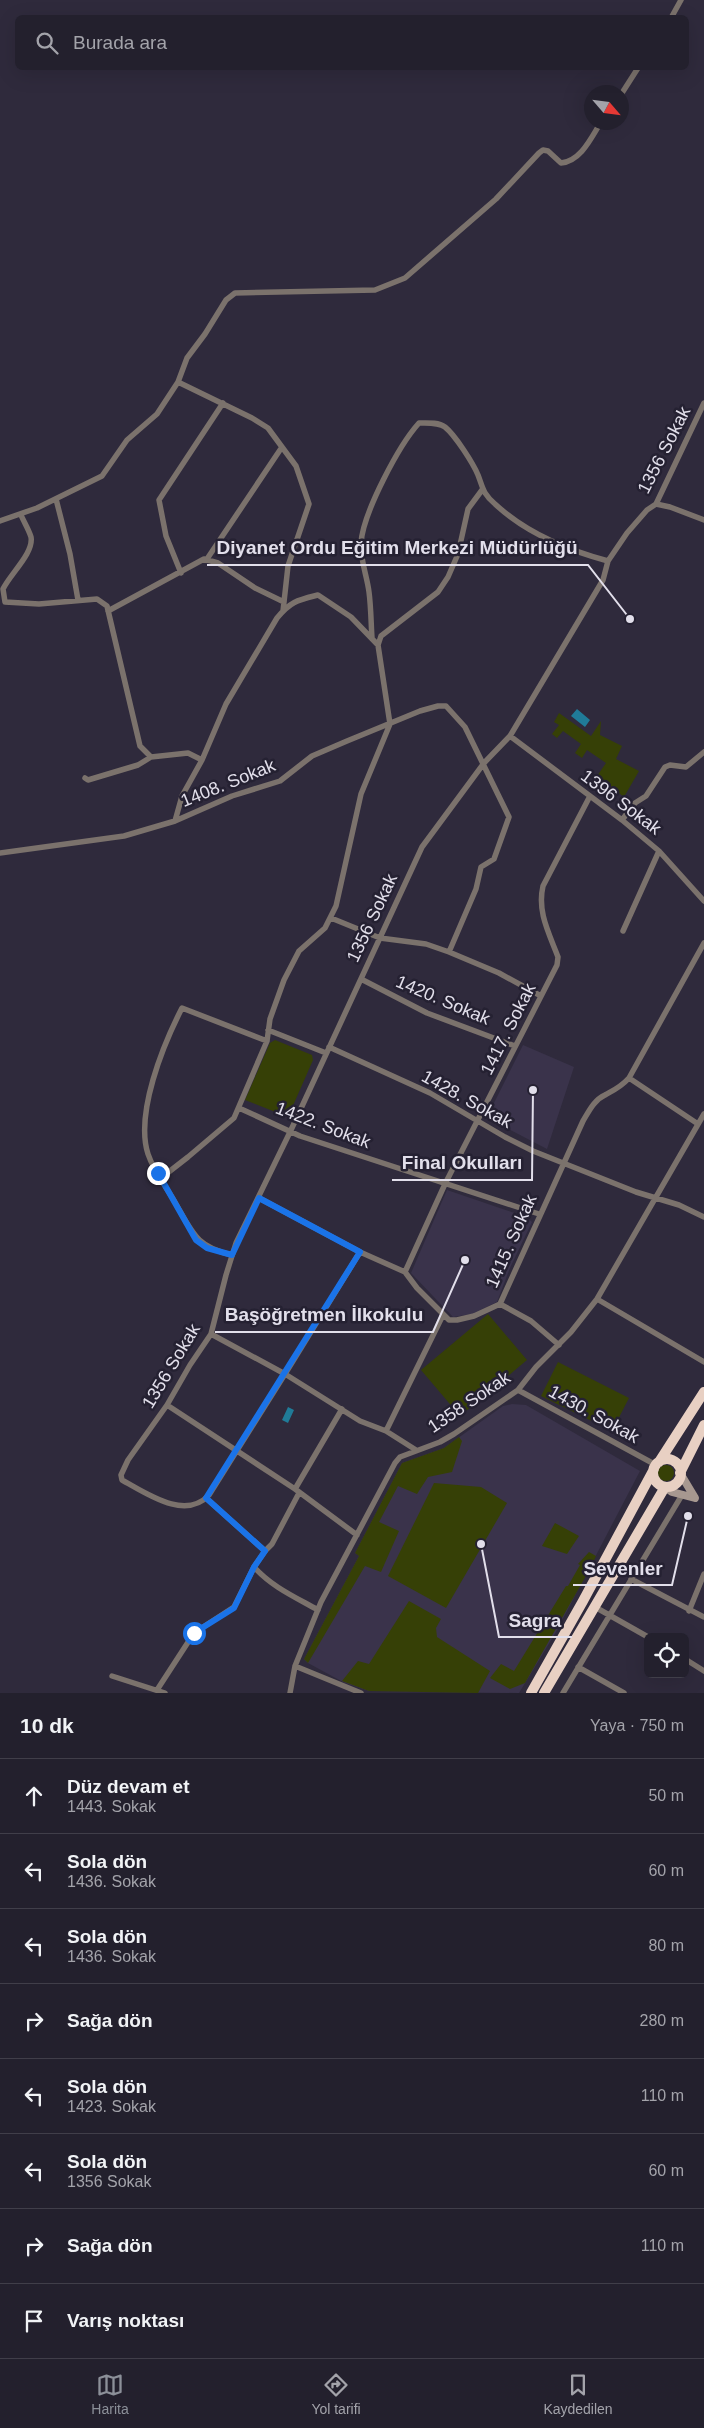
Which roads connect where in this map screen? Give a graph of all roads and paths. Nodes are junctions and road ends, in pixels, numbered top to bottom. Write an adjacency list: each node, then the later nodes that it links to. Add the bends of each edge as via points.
1 (681, 0): 2 (street)
2 (673, 15)
3 (637, 70): 4 (street)
4 (626, 85)
5 (596, 130): 6 (street, via 575,158 567,162 560,163 548,151 539,153 496,199 405,278 375,290 235,293 226,300 187,358)
6 (178, 382): 7 (street); 11 (street, via 157,414 127,440 102,476)
7 (223, 403): 9 (street, via 268,428); 18 (street, via 159,500 166,536)
8 (704, 404): 12 (street, 1356 Sokak)
9 (282, 447): 16 (street); 20 (street, via 296,466 309,504 288,566)
10 (482, 490): 17 (street, via 506,514 533,531 564,547); 23 (street, via 478,474 445,427 419,423 408,436 368,516 361,543); 24 (street, via 468,509 458,554 438,592 381,636)
11 (56, 499): 13 (street); 19 (street)
12 (656, 504): 14 (street); 17 (street, 1356 Sokak, via 636,522)
13 (21, 515): 15 (street); 19 (street, via 31,537 30,546 28,554 3,589 5,602 39,604)
14 (704, 520)
15 (0, 521)
16 (208, 560): 18 (street, via 204,559); 20 (street)
17 (608, 560): 26 (street, 1356 Sokak, via 603,580)
18 (181, 572): 21 (street)
19 (78, 600): 21 (street, via 97,599 107,606)
20 (284, 602): 22 (street)
21 (108, 611): 28 (street, via 140,746)
22 (283, 611): 23 (street, via 295,600 318,595 351,617); 29 (street, via 226,704)
23 (372, 638): 24 (street)
24 (378, 645): 25 (street)
25 (390, 724): 30 (street, 1408. Sokak, via 420,711 446,706 465,727); 34 (street, 1408. Sokak, via 312,756 280,781 232,796); 38 (street, via 362,794)
26 (510, 736): 30 (street, 1356 Sokak); 32 (street, 1396 Sokak)
27 (704, 752): 33 (street, via 686,767 665,767 646,796)
28 (151, 757): 29 (street, via 188,753); 31 (street, via 138,765 88,780)
29 (202, 760): 34 (street, via 184,791)
30 (484, 763): 40 (street, 1356 Sokak, via 422,847); 42 (street, 1408. Sokak, via 509,817 494,859 481,867 476,889)
31 (85, 778)
32 (590, 796): 33 (street, 1396 Sokak); 44 (street, 1417. Sokak, via 543,886 540,910 558,957)
33 (622, 820): 35 (street, 1396 Sokak)
34 (175, 821): 36 (street, 1408. Sokak, via 124,836)
35 (659, 851): 37 (street, 1396 Sokak); 39 (street)
36 (0, 853)
37 (704, 901)
38 (331, 918): 40 (street); 45 (street, via 325,928 298,951 284,980)
39 (623, 931)
40 (380, 938): 42 (street, via 426,944); 43 (street, 1356 Sokak)
41 (704, 944): 50 (street)
42 (449, 952): 44 (street, via 499,973)
43 (361, 979): 47 (street, 1420. Sokak, via 427,1013); 48 (street, 1356 Sokak)
44 (541, 996): 47 (street, 1417. Sokak)
45 (268, 1030): 46 (street); 49 (street)
46 (267, 1041): 51 (street); 57 (street, via 182,1008 148,1096 145,1126 148,1154)
47 (515, 1046): 53 (street, 1417. Sokak)
48 (329, 1047): 49 (street, 1356 Sokak); 53 (street, 1428. Sokak, via 430,1093)
49 (326, 1053): 55 (street, 1356 Sokak)
50 (629, 1078): 54 (street); 56 (street, 1415. Sokak, via 593,1105)
51 (240, 1108): 55 (street, 1422. Sokak); 57 (street, via 225,1126)
52 (704, 1114): 54 (street, 1358 Sokak)
53 (479, 1120): 56 (street, 1428. Sokak, via 505,1137); 58 (street, 1417. Sokak)
54 (698, 1124): 59 (street, 1358 Sokak)
55 (291, 1130): 58 (street, 1422. Sokak, via 300,1136); 60 (street, 1356 Sokak)
56 (564, 1164): 59 (street, 1428. Sokak); 61 (street, 1415. Sokak)
57 (161, 1178): 64 (street, via 196,1240 207,1248)
58 (445, 1184): 61 (street, 1422. Sokak); 65 (street, 1417. Sokak)
59 (657, 1197): 62 (street, 1428. Sokak); 66 (street, 1358 Sokak)
60 (259, 1198): 63 (street); 64 (street, 1356 Sokak)
61 (539, 1214): 67 (street, 1415. Sokak)
62 (704, 1217)
63 (360, 1252): 65 (street); 72 (street)
64 (232, 1255): 69 (street, 1356 Sokak)
65 (405, 1272): 68 (street)
66 (597, 1299): 70 (street, 1358 Sokak); 71 (street)
67 (500, 1304): 68 (street, via 457,1320); 70 (street, via 531,1321)
68 (443, 1315): 78 (street)
69 (211, 1334): 72 (street); 75 (street, 1356 Sokak)
70 (560, 1345): 73 (street, 1358 Sokak, via 536,1367)
71 (704, 1362)
72 (285, 1374): 76 (street); 80 (street)
73 (518, 1390): 79 (street, 1358 Sokak, via 454,1434); 81 (street, 1430. Sokak)
74 (704, 1392): 81 (highway)
75 (167, 1406): 80 (street); 86 (street, 1356 Sokak, via 128,1460 122,1480 173,1506 192,1505)
76 (342, 1410): 78 (street); 84 (street)
77 (704, 1425): 82 (highway)
78 (386, 1431): 79 (street)
79 (416, 1450): 89 (street, 1358 Sokak, via 395,1463)
80 (237, 1451): 84 (street); 86 (street)
81 (656, 1465): 82 (highway, via 667,1459 675,1462); 83 (highway, via 656,1481); 109 (highway)
82 (680, 1472): 83 (highway, via 677,1482); 87 (street)
83 (665, 1487): 85 (street); 94 (highway)
84 (297, 1491): 89 (street); 90 (street, via 272,1544)
85 (682, 1495): 87 (street); 93 (street)
86 (206, 1498): 90 (street)
87 (695, 1498): 88 (street)
88 (704, 1502)
89 (357, 1535): 95 (street, 1358 Sokak)
90 (265, 1551): 91 (street)
91 (254, 1567): 95 (street, via 265,1579); 105 (street, via 234,1608 194,1633)
92 (704, 1574): 96 (street)
93 (631, 1579): 96 (street); 97 (street)
94 (595, 1607): 97 (street); 110 (highway)
95 (318, 1610): 101 (street, 1358 Sokak)
96 (689, 1611): 98 (street)
97 (608, 1615): 99 (street); 102 (street)
98 (704, 1617)
99 (644, 1635)
100 (689, 1662): 103 (street)
101 (295, 1666): 107 (street, 1358 Sokak); 108 (street)
102 (578, 1667): 111 (street); 112 (street)
103 (704, 1671)
104 (112, 1676): 105 (street)
105 (157, 1690): 106 (street)
106 (166, 1693)
107 (290, 1693)
108 (362, 1693)
109 (531, 1693)
110 (544, 1693)
111 (563, 1693)
112 (624, 1693)

